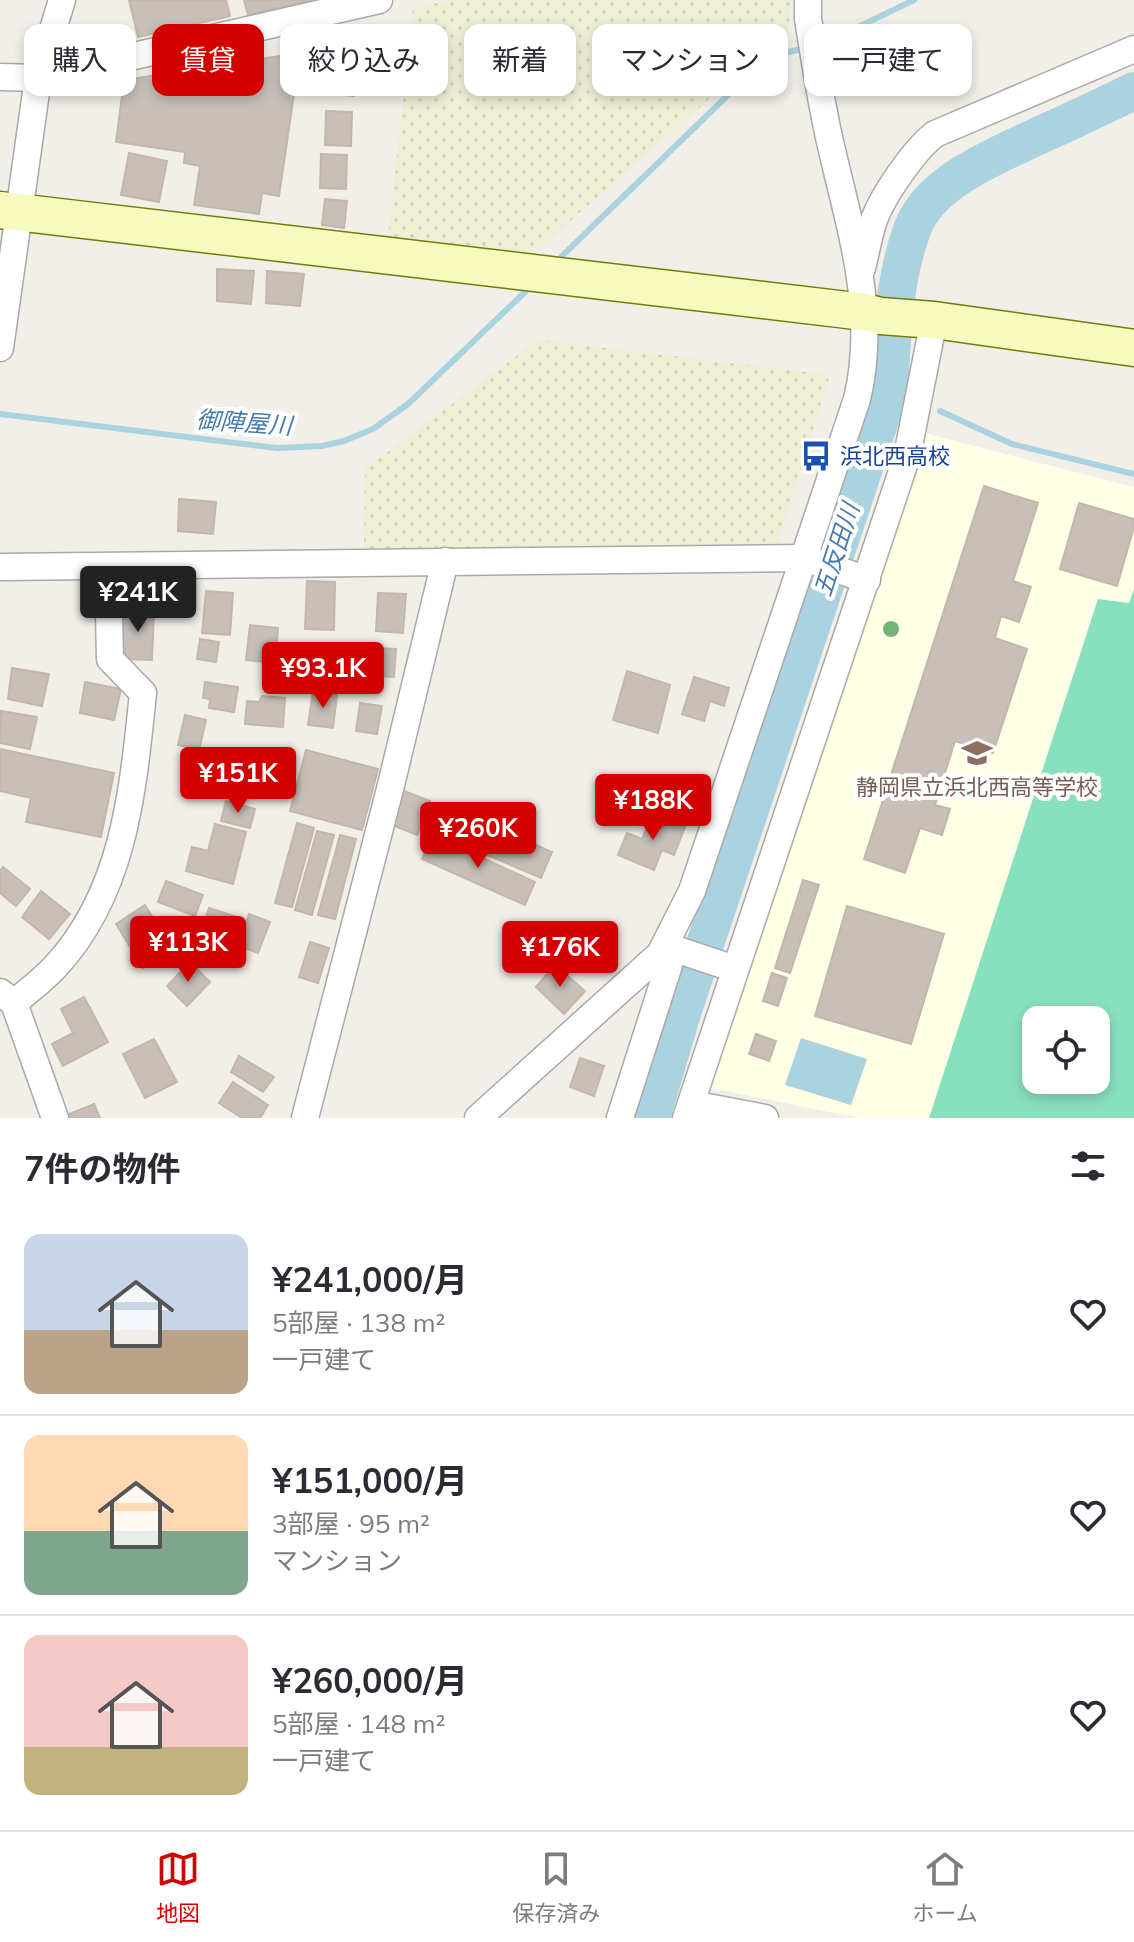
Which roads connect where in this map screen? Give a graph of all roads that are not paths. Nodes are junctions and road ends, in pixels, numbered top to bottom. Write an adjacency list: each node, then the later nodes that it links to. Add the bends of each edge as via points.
1 (62, 0): 4 (street)
2 (379, 0): 6 (street)
3 (808, 0): 11 (street, via 830,141)
4 (55, 24)
5 (1134, 49): 11 (street, via 927,140 875,217)
6 (136, 56)
7 (0, 77): 8 (street)
8 (24, 78)
9 (34, 96): 10 (street)
10 (10, 212): 11 (street); 12 (street)
11 (891, 310): 13 (street); 15 (street, via 864,371); 18 (street, via 907,456)
12 (0, 348)
13 (1134, 348)
14 (445, 561): 15 (street); 17 (street); 24 (street)
15 (810, 561): 18 (street); 19 (street)
16 (0, 567): 17 (street)
17 (108, 567): 21 (street, via 110,659 143,693 132,798 117,854 85,926 56,966)
18 (858, 577): 20 (street)
19 (673, 949): 20 (street); 25 (street); 26 (street)
20 (726, 966): 22 (street)
21 (7, 998): 23 (street)
22 (689, 1111): 27 (street)
23 (55, 1118)
24 (305, 1118)
25 (478, 1118)
26 (620, 1118)
27 (765, 1118)

